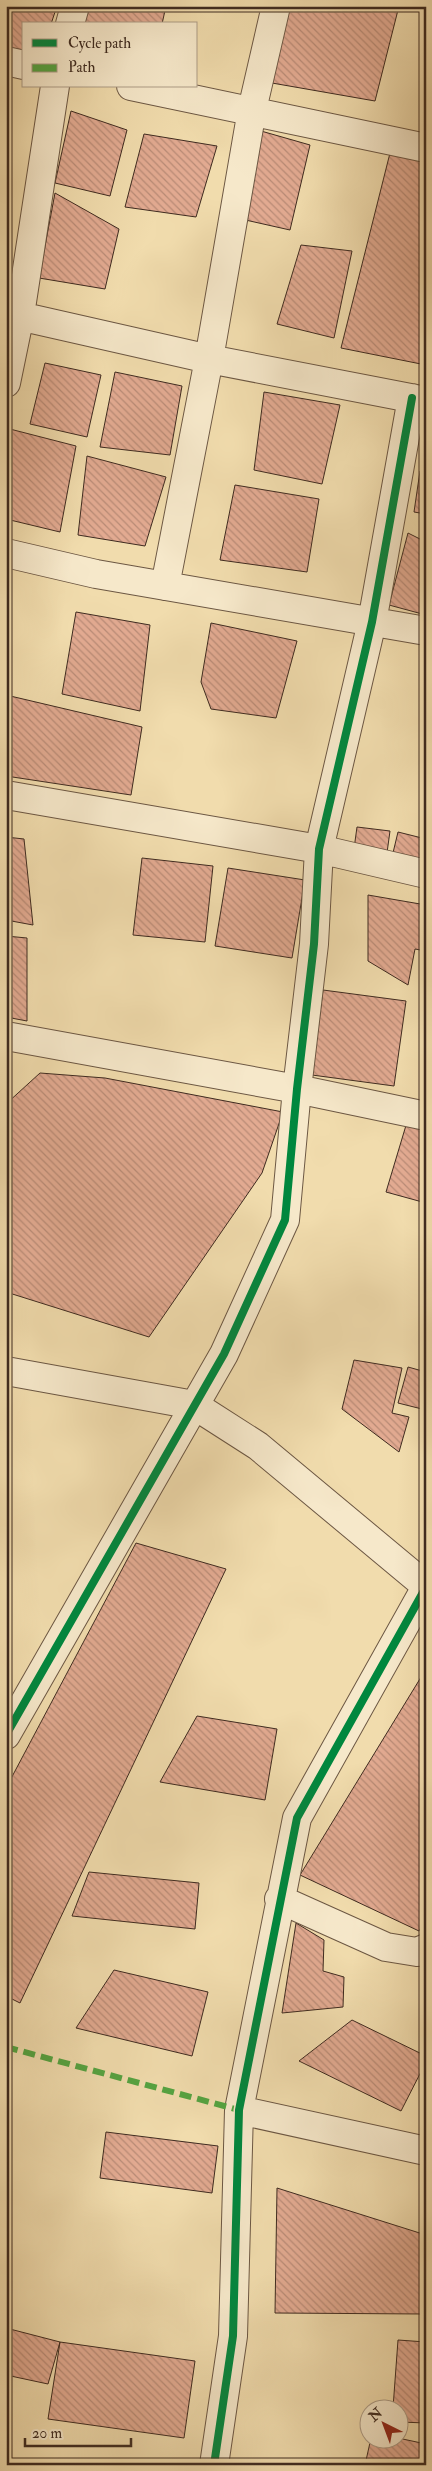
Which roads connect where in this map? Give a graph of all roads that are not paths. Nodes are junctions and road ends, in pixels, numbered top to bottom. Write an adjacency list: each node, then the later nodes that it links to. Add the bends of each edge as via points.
1 (75, 6): 3 (street)
2 (276, 6): 8 (street)
3 (71, 22)
4 (6, 61): 5 (street)
5 (22, 65)
6 (55, 88): 10 (street)
7 (140, 88): 8 (street)
8 (252, 110): 9 (street); 11 (street)
9 (426, 148)
10 (13, 314): 11 (street); 12 (street)
11 (209, 359): 13 (street); 15 (street)
12 (6, 383)
13 (419, 399): 16 (street)
14 (6, 553): 15 (street)
15 (165, 586): 16 (street)
16 (372, 622): 17 (street); 19 (street)
17 (426, 631)
18 (6, 795): 19 (street)
19 (319, 849): 20 (street); 22 (street, via 313,952)
20 (426, 874)
21 (6, 1036): 22 (street)
22 (297, 1089): 23 (street); 25 (street, via 285,1220 224,1354)
23 (426, 1116)
24 (6, 1371): 25 (street)
25 (194, 1405): 26 (street, via 258,1446); 27 (street)
26 (426, 1587): 28 (street, via 297,1818)
27 (6, 1735)
28 (279, 1899): 29 (street, via 386,1947 417,1952); 30 (street)
29 (426, 1948)
30 (239, 2110): 31 (street); 32 (street, via 233,2336)
31 (426, 2150)
32 (214, 2465)

